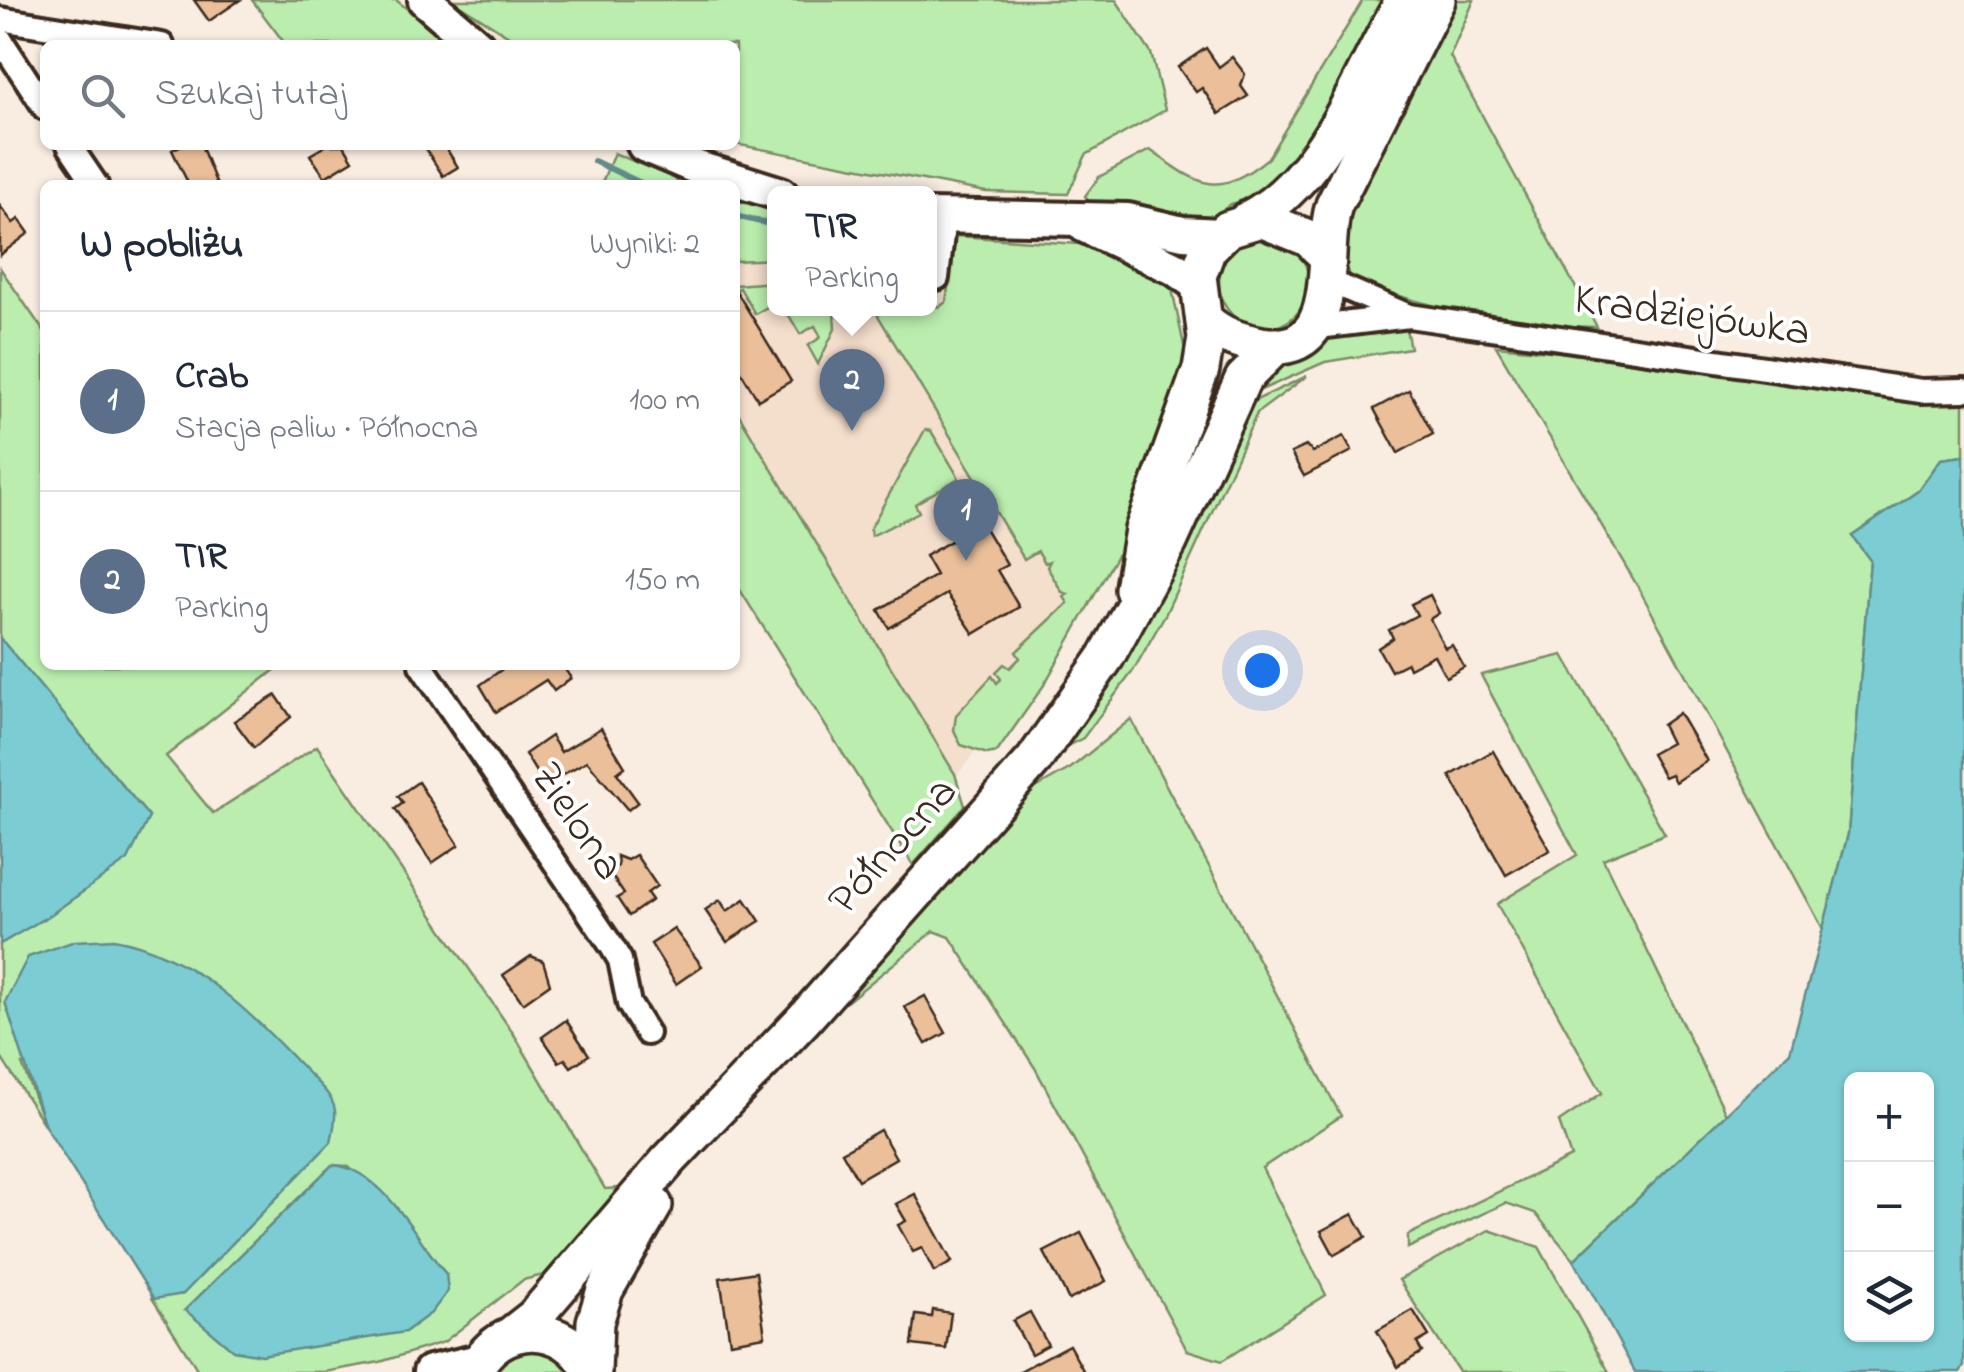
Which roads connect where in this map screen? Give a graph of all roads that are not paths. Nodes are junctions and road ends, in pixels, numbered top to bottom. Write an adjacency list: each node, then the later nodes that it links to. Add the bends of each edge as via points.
1 (425, 0): 7 (main road)
2 (1404, 0): 17 (main road, via 1298,182 1275,206)
3 (1436, 0): 18 (main road, via 1341,188 1326,232)
4 (0, 19): 6 (street)
5 (0, 40): 8 (street)
6 (131, 40)
7 (471, 40)
8 (40, 100)
9 (72, 150): 11 (street)
10 (656, 150): 12 (main road)
11 (93, 180)
12 (736, 180)
13 (740, 181): 14 (main road)
14 (767, 190)
15 (937, 217): 16 (main road); 19 (street)
16 (1076, 222): 17 (main road, via 1128,220 1183,233); 20 (main road, via 1174,268)
17 (1234, 228): 18 (main road, via 1261,219 1294,230); 20 (main road, via 1204,258)
18 (1328, 268): 21 (street, Kradziejówka); 22 (main road, via 1325,303)
19 (937, 278)
20 (1201, 302): 23 (main road, via 1232,338); 25 (main road, Północna, via 1202,369 1143,530)
21 (1408, 316): 22 (street, Kradziejówka); 24 (street, Kradziejówka, via 1921,391)
22 (1310, 328): 23 (main road)
23 (1276, 346): 25 (main road, Północna, via 1242,379 1170,542)
24 (1964, 390)
25 (1128, 616): 28 (main road, Północna, via 1012,788)
26 (424, 670): 27 (street, Zielona, via 620,960 629,1004)
27 (648, 1032)
28 (707, 1125): 29 (main road, Północna); 32 (main road, Północna, via 614,1271 597,1313)
29 (511, 1335): 30 (main road, Północna); 32 (main road, via 536,1331 559,1337)
30 (476, 1366): 31 (main road)
31 (430, 1372)
32 (592, 1372)

